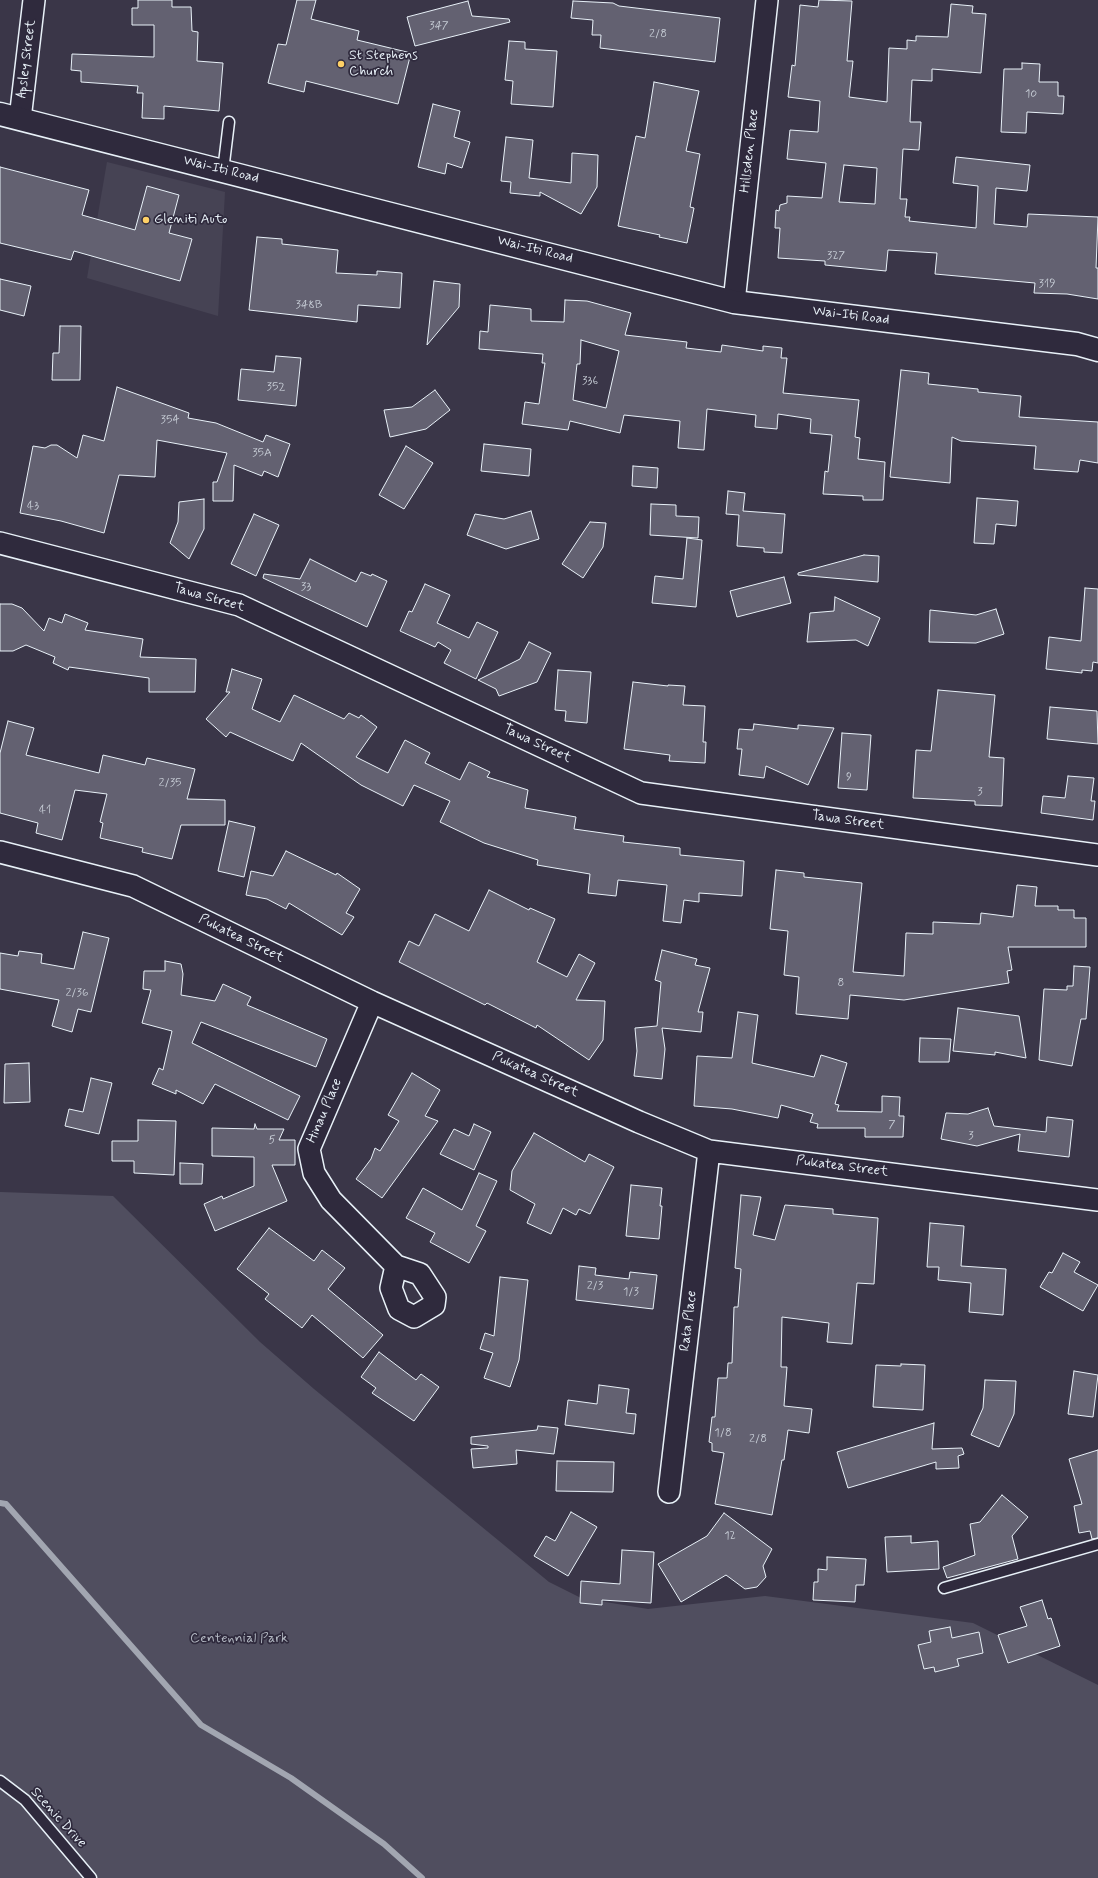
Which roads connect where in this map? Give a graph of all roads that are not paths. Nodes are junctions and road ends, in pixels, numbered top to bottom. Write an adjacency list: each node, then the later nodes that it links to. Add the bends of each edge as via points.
1 (34, 0): 3 (street, Apsley Street)
2 (767, 0): 6 (street, Hillsden Place)
3 (10, 116): 5 (street, Wai-Iti Road)
4 (229, 122): 5 (lane)
5 (223, 171): 6 (street, Wai-Iti Road)
6 (734, 302): 7 (street, Wai-Iti Road)
7 (1088, 342): 8 (street, Wai-Iti Road)
8 (1098, 350)
9 (0, 543): 11 (street, Tawa Street, via 240,605 641,793)
10 (0, 852): 12 (street, Pukatea Street, via 133,886)
11 (1098, 855)
12 (372, 1002): 13 (street, Pukatea Street, via 639,1122); 15 (street, Hinau Place, via 309,1149 314,1173 331,1200)
13 (709, 1150): 14 (street, Pukatea Street); 16 (street, Rata Place)
14 (1098, 1200)
15 (396, 1266)
16 (669, 1492)
17 (1098, 1544): 18 (lane)
18 (944, 1588)
19 (0, 1781): 20 (lane, Scenic Drive, via 25,1800)
20 (91, 1878)

